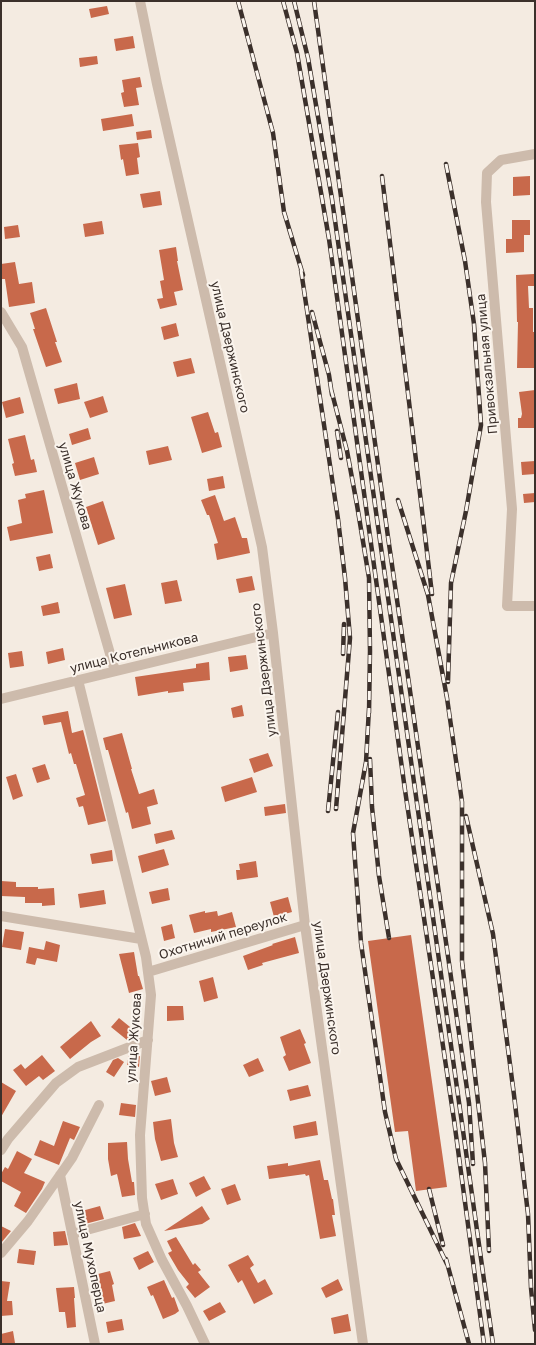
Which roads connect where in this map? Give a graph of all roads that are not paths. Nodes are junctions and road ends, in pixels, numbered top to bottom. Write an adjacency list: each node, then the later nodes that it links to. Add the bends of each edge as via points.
1 (140, 1): 5 (street, улица Дзержинского, via 262,547)
2 (535, 154): 4 (street, Привокзальная улица, via 501,160 487,173 486,202 512,509 506,606)
3 (1, 312): 6 (street, улица Жукова, via 22,347)
4 (535, 606)
5 (273, 633): 6 (street, улица Котельникова); 10 (street, улица Дзержинского)
6 (115, 671): 7 (street, улица Котельникова)
7 (78, 680): 8 (street, улица Котельникова); 11 (street, улица Жукова)
8 (1, 699)
9 (1, 916): 11 (street, Охотничий переулок)
10 (305, 925): 12 (street, Охотничий переулок); 22 (street, улица Дзержинского)
11 (141, 938): 12 (street, улица Жукова)
12 (148, 972): 13 (street, улица Жукова, via 151,995)
13 (148, 1040): 15 (street, via 78,1067 56,1083); 17 (street, улица Жукова, via 140,1135)
14 (99, 1105): 16 (street, via 72,1158)
15 (1, 1150)
16 (60, 1175): 18 (street, улица Мухоперца); 19 (street, via 28,1221)
17 (144, 1214): 18 (street); 21 (street, улица Жукова, via 162,1260)
18 (72, 1234): 20 (street, улица Мухоперца)
19 (1, 1253)
20 (95, 1344)
21 (205, 1344)
22 (363, 1344)

